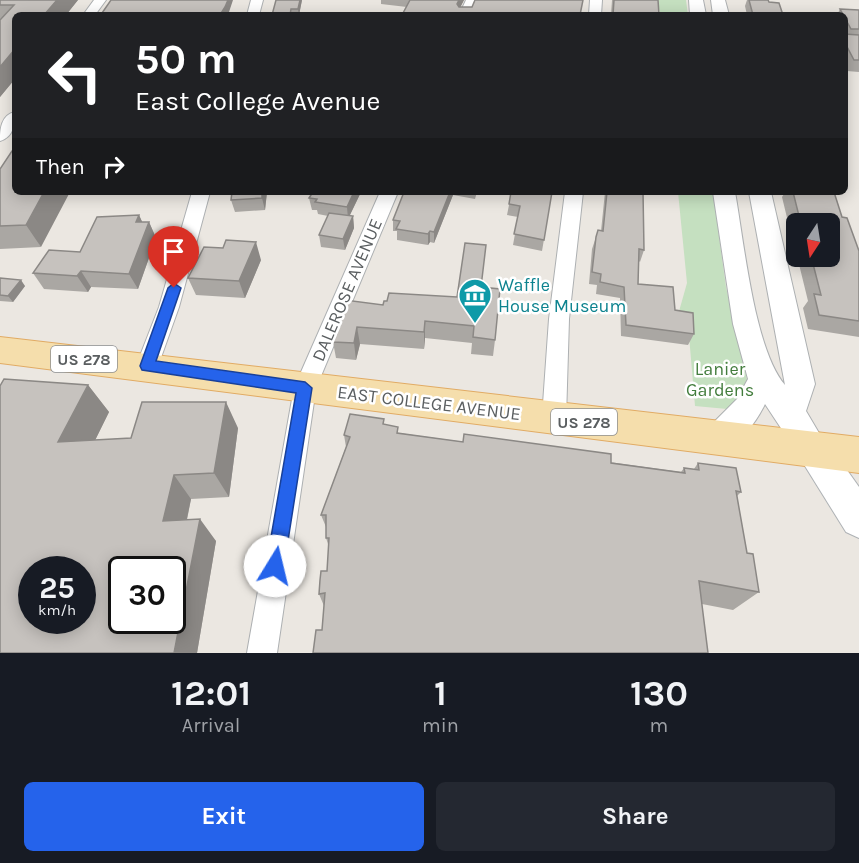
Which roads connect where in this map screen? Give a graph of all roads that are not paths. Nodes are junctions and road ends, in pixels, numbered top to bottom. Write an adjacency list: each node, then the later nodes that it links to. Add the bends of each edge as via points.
1 (12, 120): 2 (street)
2 (0, 136)
3 (200, 195): 9 (street, via 170,307)
4 (388, 195): 11 (street, DALEROSE AVENUE)
5 (574, 195): 13 (street, via 559,319)
6 (724, 195): 10 (street, via 746,324)
7 (761, 195): 12 (street, via 800,384)
8 (0, 350): 9 (main road, EAST COLLEGE AVENUE / US 278)
9 (147, 366): 11 (main road, EAST COLLEGE AVENUE / US 278)
10 (763, 380): 12 (street); 14 (street, via 748,408)
11 (305, 388): 13 (main road, EAST COLLEGE AVENUE / US 278); 18 (street, DALEROSE AVENUE)
12 (790, 413): 15 (street)
13 (554, 418): 14 (main road, EAST COLLEGE AVENUE / US 278)
14 (719, 438): 15 (main road, EAST COLLEGE AVENUE / US 278)
15 (813, 450): 16 (main road, EAST COLLEGE AVENUE / US 278); 17 (main road)
16 (859, 455)
17 (859, 519)
18 (262, 653)

